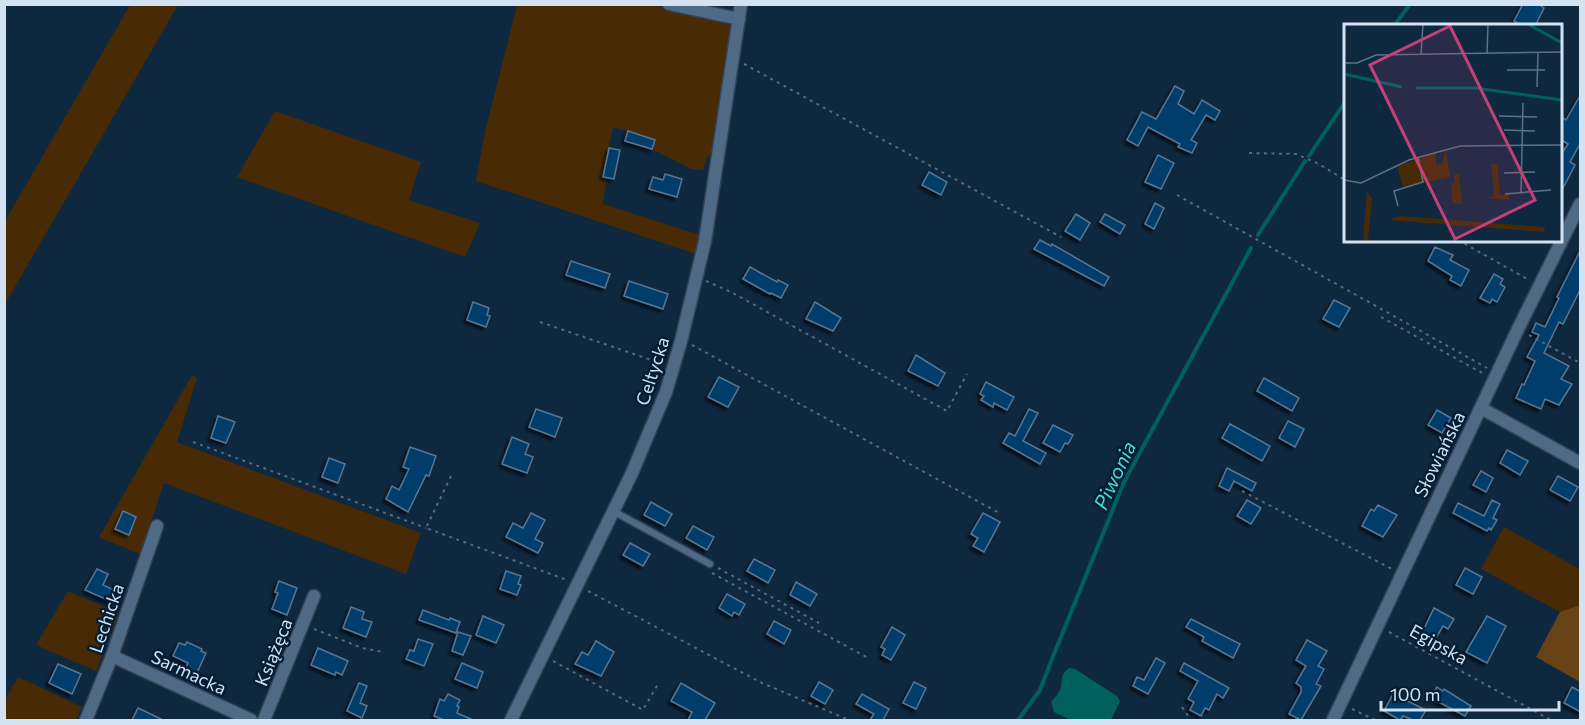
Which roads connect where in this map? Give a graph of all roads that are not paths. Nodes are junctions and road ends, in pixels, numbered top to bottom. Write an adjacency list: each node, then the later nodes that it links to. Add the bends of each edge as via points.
1 (669, 4): 3 (street)
2 (741, 4): 3 (street, Celtycka)
3 (739, 19): 7 (street, Celtycka, via 712,205 681,341 646,444)
4 (1581, 204): 5 (street, Słowiańska)
5 (1481, 408): 6 (street); 16 (street, Słowiańska)
6 (1581, 463)
7 (613, 511): 9 (lane); 15 (street, Celtycka)
8 (157, 526): 11 (street, Lechicka)
9 (710, 564)
10 (314, 596): 14 (street, Książęca)
11 (112, 656): 12 (street, Lechicka); 13 (street, Sarmacka)
12 (86, 720)
13 (250, 720)
14 (264, 720)
15 (511, 720)
16 (1333, 720)

